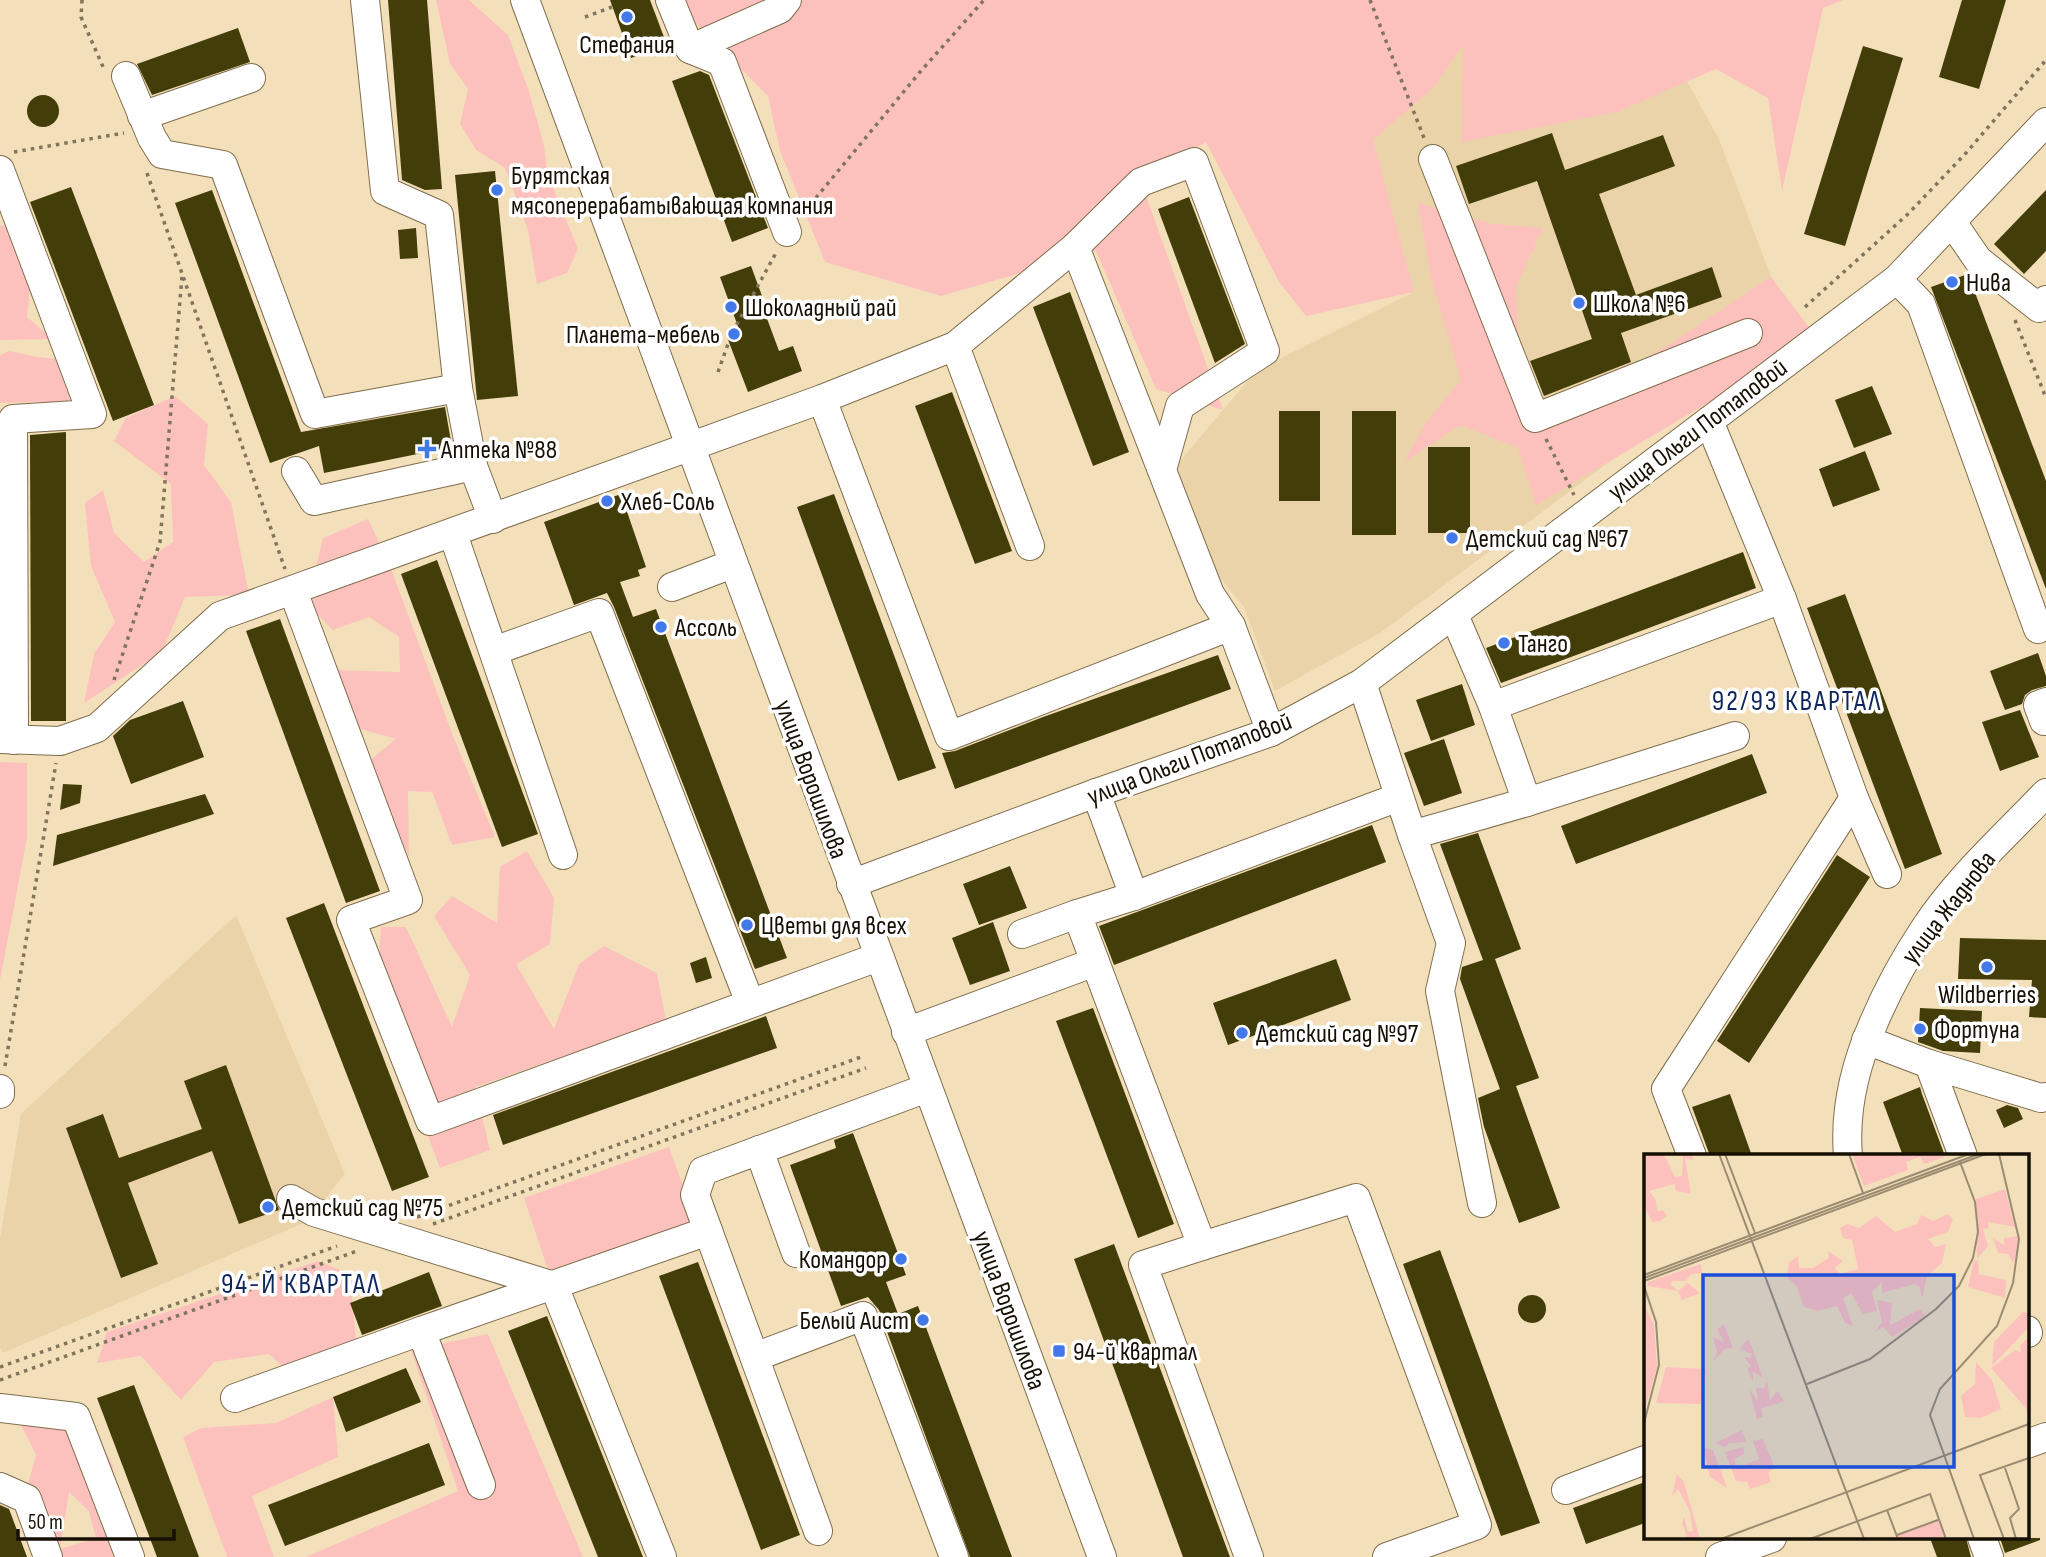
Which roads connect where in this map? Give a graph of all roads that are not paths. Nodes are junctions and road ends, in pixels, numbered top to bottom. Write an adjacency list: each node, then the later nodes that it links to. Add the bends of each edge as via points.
1 (366, 0): 19 (street, via 385,191 439,215)
2 (525, 0): 22 (street, улица Ворошилова)
3 (670, 0): 5 (street)
4 (787, 0): 5 (street, via 780,9)
5 (690, 49): 13 (street, via 722,62)
6 (115, 72): 9 (street)
7 (251, 78): 9 (street)
8 (2046, 122): 12 (street, улица Ольги Потаповой)
9 (147, 127): 19 (street, via 162,154 223,165 315,414)
10 (1433, 159): 17 (street, via 1535,418)
11 (4, 162): 41 (street, via 92,414 13,419)
12 (1952, 222): 15 (street, улица Ольги Потаповой); 16 (street, via 1978,260)
13 (787, 232)
14 (1075, 247): 18 (street); 24 (street); 24 (street, via 1141,182 1194,162 1265,351 1180,406)
15 (1897, 279): 21 (street, улица Ольги Потаповой); 35 (street, via 1921,304)
16 (2036, 312)
17 (1748, 333)
18 (954, 346): 20 (street); 28 (street)
19 (458, 388): 23 (street)
20 (822, 399): 22 (street); 34 (street, via 949,736)
21 (1709, 421): 32 (street); 33 (street, улица Ольги Потаповой)
22 (691, 446): 26 (street); 29 (street, улица Ворошилова)
23 (473, 466): 25 (street, via 314,501); 26 (street)
24 (1162, 470): 34 (street, via 1210,594)
25 (296, 471)
26 (492, 519): 27 (street)
27 (453, 534): 31 (street); 36 (street)
28 (1030, 546)
29 (732, 564): 30 (street); 50 (street, улица Ворошилова)
30 (672, 587)
31 (293, 591): 41 (street, via 220,616 97,728 60,741); 56 (street, via 408,900 351,920 430,1121)
32 (1782, 599): 38 (street); 45 (street)
33 (1454, 615): 37 (street, улица Ольги Потаповой); 38 (street)
34 (1231, 626): 39 (street)
35 (2038, 629)
36 (494, 651): 48 (street); 56 (street, via 599,613)
37 (1362, 683): 39 (street, улица Ольги Потаповой); 44 (street)
38 (1493, 706): 46 (street)
39 (1271, 732): 42 (street, улица Ольги Потаповой)
40 (1735, 736): 46 (street)
41 (7, 739)
42 (1096, 793): 50 (street, улица Ольги Потаповой); 51 (street)
43 (2046, 793): 58 (street, улица Жаднова, via 1976,865 1926,926 1891,983)
44 (1399, 797): 47 (street); 51 (street)
45 (1854, 798): 49 (street); 63 (street, via 1667,1089)
46 (1527, 802): 47 (street)
47 (1412, 835): 67 (street, via 1451,943 1440,991)
48 (564, 855)
49 (1887, 874)
50 (851, 884): 54 (street, улица Ворошилова)
51 (1133, 897): 52 (street)
52 (1077, 914): 53 (street); 55 (street)
53 (1022, 934)
54 (878, 957): 56 (street); 57 (street, улица Ворошилова)
55 (1095, 962): 57 (street); 69 (street)
56 (750, 1003)
57 (906, 1032): 60 (street, улица Ворошилова)
58 (1866, 1040): 59 (street); 64 (street, улица Жаднова, via 1853,1077)
59 (1929, 1064): 61 (street); 65 (street)
60 (927, 1088): 62 (street); 89 (street, улица Ворошилова)
61 (2046, 1097)
62 (759, 1150): 68 (street, via 703,1171 695,1195); 70 (street)
63 (1691, 1154)
64 (1849, 1154)
65 (1962, 1154)
66 (291, 1199): 71 (street, via 314,1212)
67 (1482, 1203)
68 (708, 1231): 71 (street); 73 (street)
69 (1202, 1246): 90 (street, via 1143,1265); 91 (street, via 1356,1198 1477,1524)
70 (796, 1253)
71 (554, 1286): 72 (street); 87 (street)
72 (421, 1331): 74 (street); 79 (street)
73 (755, 1357): 82 (street); 88 (street, via 863,1316)
74 (234, 1398)
75 (0, 1408): 86 (street, via 76,1417)
76 (2046, 1437): 77 (street)
77 (2028, 1444)
78 (1644, 1460): 81 (street)
79 (481, 1485)
80 (0, 1487): 85 (street, via 27,1499)
81 (1566, 1490)
82 (818, 1531)
83 (1767, 1540): 92 (street)
84 (1983, 1540): 93 (street)
85 (48, 1557)
86 (130, 1557)
87 (662, 1557)
88 (954, 1557)
89 (1102, 1557)
90 (1249, 1557)
91 (1387, 1557)
92 (1720, 1557)
93 (1989, 1557)

